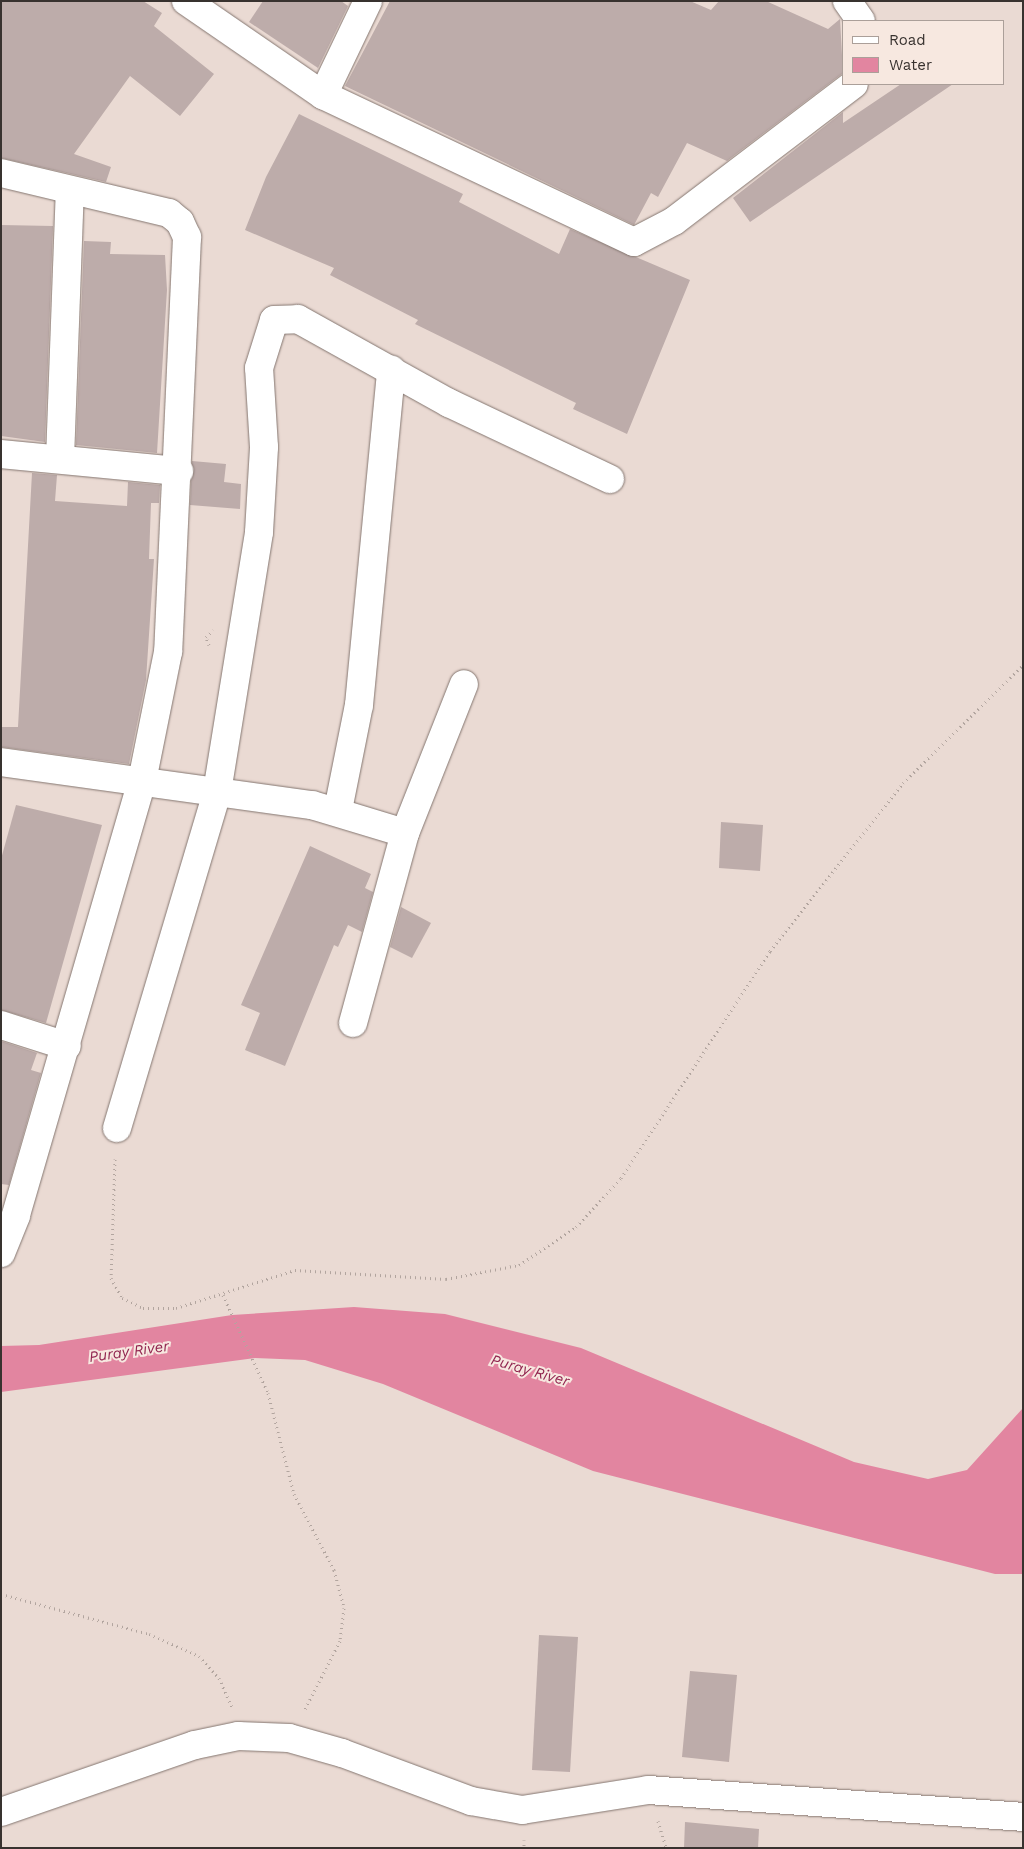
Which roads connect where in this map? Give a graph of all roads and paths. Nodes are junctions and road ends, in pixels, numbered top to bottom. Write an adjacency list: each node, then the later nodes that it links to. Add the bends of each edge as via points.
1 (186, 1): 6 (street)
2 (368, 1): 6 (street)
3 (848, 1): 4 (street)
4 (860, 20)
5 (853, 85): 6 (street, via 674,221 634,242)
6 (323, 95)
7 (1, 173): 8 (street)
8 (70, 192): 11 (street); 12 (street, via 169,213 180,222 187,237)
9 (391, 370): 13 (street, via 449,403); 14 (street, via 298,319 274,320 260,368 264,447); 21 (street, via 359,705)
10 (1, 454): 11 (street)
11 (60, 459): 12 (street)
12 (179, 471): 19 (street, via 168,652)
13 (610, 479)
14 (245, 636): 15 (path, via 209,630 206,637); 20 (street)
15 (214, 652)
16 (1023, 665): 28 (path, via 903,783 770,952 621,1178 576,1227 519,1265 477,1275 446,1279 295,1270)
17 (464, 684): 22 (street)
18 (1, 762): 19 (street)
19 (142, 781): 20 (street); 25 (street)
20 (217, 792): 21 (street); 26 (street)
21 (338, 810): 22 (street)
22 (405, 834): 23 (street)
23 (353, 1023)
24 (1, 1025): 25 (street)
25 (66, 1046): 27 (street)
26 (117, 1128): 28 (path, via 109,1243 111,1278 122,1298 143,1308 176,1308)
27 (1, 1254)
28 (224, 1295): 31 (path, via 265,1384 294,1494 334,1570 344,1608 340,1640)
29 (1, 1594): 30 (path, via 149,1634 199,1656 219,1678)
30 (238, 1736): 31 (street); 32 (street, via 195,1745)
31 (289, 1738): 33 (street, via 342,1752 471,1801 522,1810 648,1790)
32 (1, 1812)
33 (1023, 1817)

